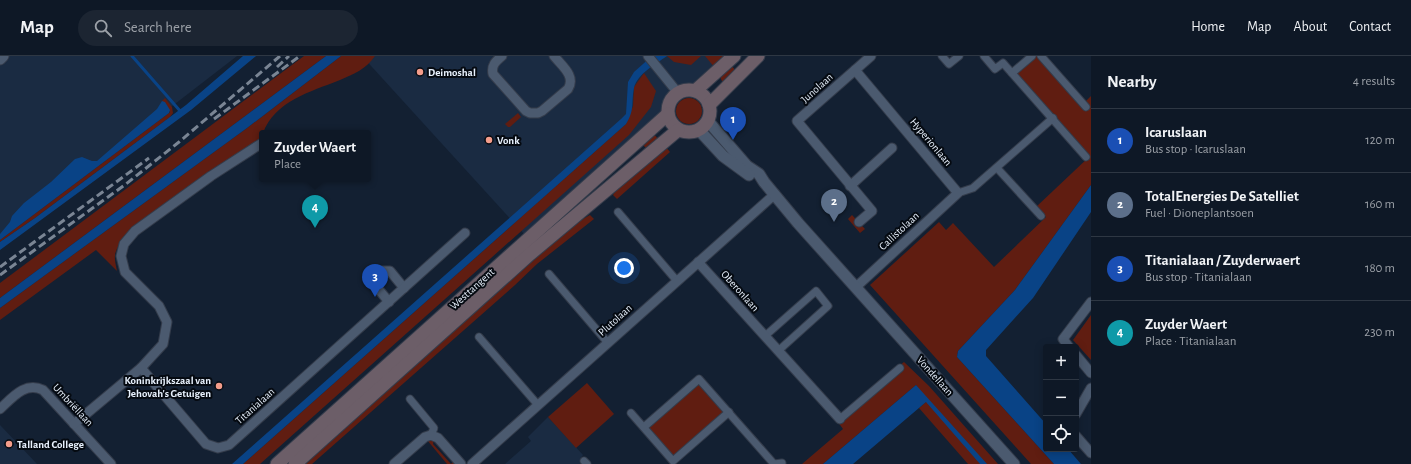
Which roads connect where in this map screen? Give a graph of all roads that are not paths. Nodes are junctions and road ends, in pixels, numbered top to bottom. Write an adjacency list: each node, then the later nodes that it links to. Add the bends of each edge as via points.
1 (3, 56): 13 (street)
2 (502, 56): 3 (street, via 494,63 493,74 526,111 534,114 542,111 570,86 569,74)
3 (554, 56)
4 (648, 56): 17 (street)
5 (734, 56): 16 (main road)
6 (758, 56): 18 (main road)
7 (871, 56): 14 (street, Junolaan)
8 (942, 56): 9 (street, via 949,64)
9 (959, 56)
10 (984, 56): 15 (street, via 995,69 1003,62)
11 (1032, 56): 15 (street)
12 (1041, 56): 19 (street)
13 (0, 59)
14 (855, 70): 28 (street, Junolaan, via 798,121); 29 (street, Hyperionlaan)
15 (1012, 73): 21 (street)
16 (695, 91): 17 (main road); 18 (main road, via 705,97)
17 (678, 93): 20 (main road, via 670,102)
18 (710, 105): 22 (main road, via 710,113)
19 (1086, 107)
20 (668, 114): 23 (main road, via 671,123); 65 (main road, Westtangent)
21 (1052, 118): 26 (street); 27 (street)
22 (704, 126): 23 (main road, via 689,133); 30 (street, Vondellaan, via 759,174)
23 (678, 130): 66 (main road, Westtangent, via 530,254)
24 (259, 145): 48 (street, via 135,231 124,244 121,256 125,272 159,306 167,322 163,344)
25 (892, 148): 28 (street)
26 (1086, 157)
27 (996, 168): 29 (street, via 973,188); 32 (street)
28 (850, 186): 33 (street, via 872,211)
29 (958, 193): 38 (street, Callistolaan)
30 (775, 194): 35 (street, Plutolaan); 38 (street, Vondellaan, via 788,212)
31 (618, 212): 37 (street)
32 (1041, 216)
33 (859, 222)
34 (465, 233): 39 (street, Titanialaan)
35 (698, 262): 37 (street, Plutolaan); 42 (street, Oberonlaan)
36 (549, 274): 44 (street)
37 (677, 281): 44 (street, Plutolaan)
38 (856, 287): 71 (street, Vondellaan)
39 (404, 288): 40 (street, Titanialaan); 40 (street, via 390,271 381,271 375,276 375,285)
40 (389, 302): 48 (street, Titanialaan, via 229,445 218,448 206,444)
41 (1091, 302): 45 (street, via 1063,339)
42 (765, 336): 46 (street, Oberonlaan); 46 (street, via 816,291 828,306)
43 (479, 337): 53 (street)
44 (608, 343): 53 (street, Plutolaan)
45 (1067, 344)
46 (778, 351): 58 (street, Oberonlaan)
47 (1079, 359): 50 (street)
48 (141, 368): 59 (street)
49 (900, 368): 58 (street)
50 (1091, 373)
51 (1091, 388): 55 (street)
52 (410, 399): 61 (street, via 434,428)
53 (538, 405): 69 (street, Plutolaan)
54 (0, 408): 59 (street, Umbriëllaan, via 21,390 37,387 43,390)
55 (1079, 409)
56 (729, 412): 60 (street, via 699,379); 60 (street, via 673,461); 70 (street)
57 (631, 413): 60 (street)
58 (840, 419)
59 (74, 424): 64 (street, Umbriëllaan)
60 (644, 427)
61 (431, 435): 67 (street, via 425,437); 68 (street, via 438,438)
62 (1079, 439): 63 (street)
63 (1091, 453)
64 (110, 462)
65 (277, 464)
66 (295, 464)
67 (394, 464)
68 (461, 464)
69 (472, 464)
70 (777, 464)
71 (1014, 464)

